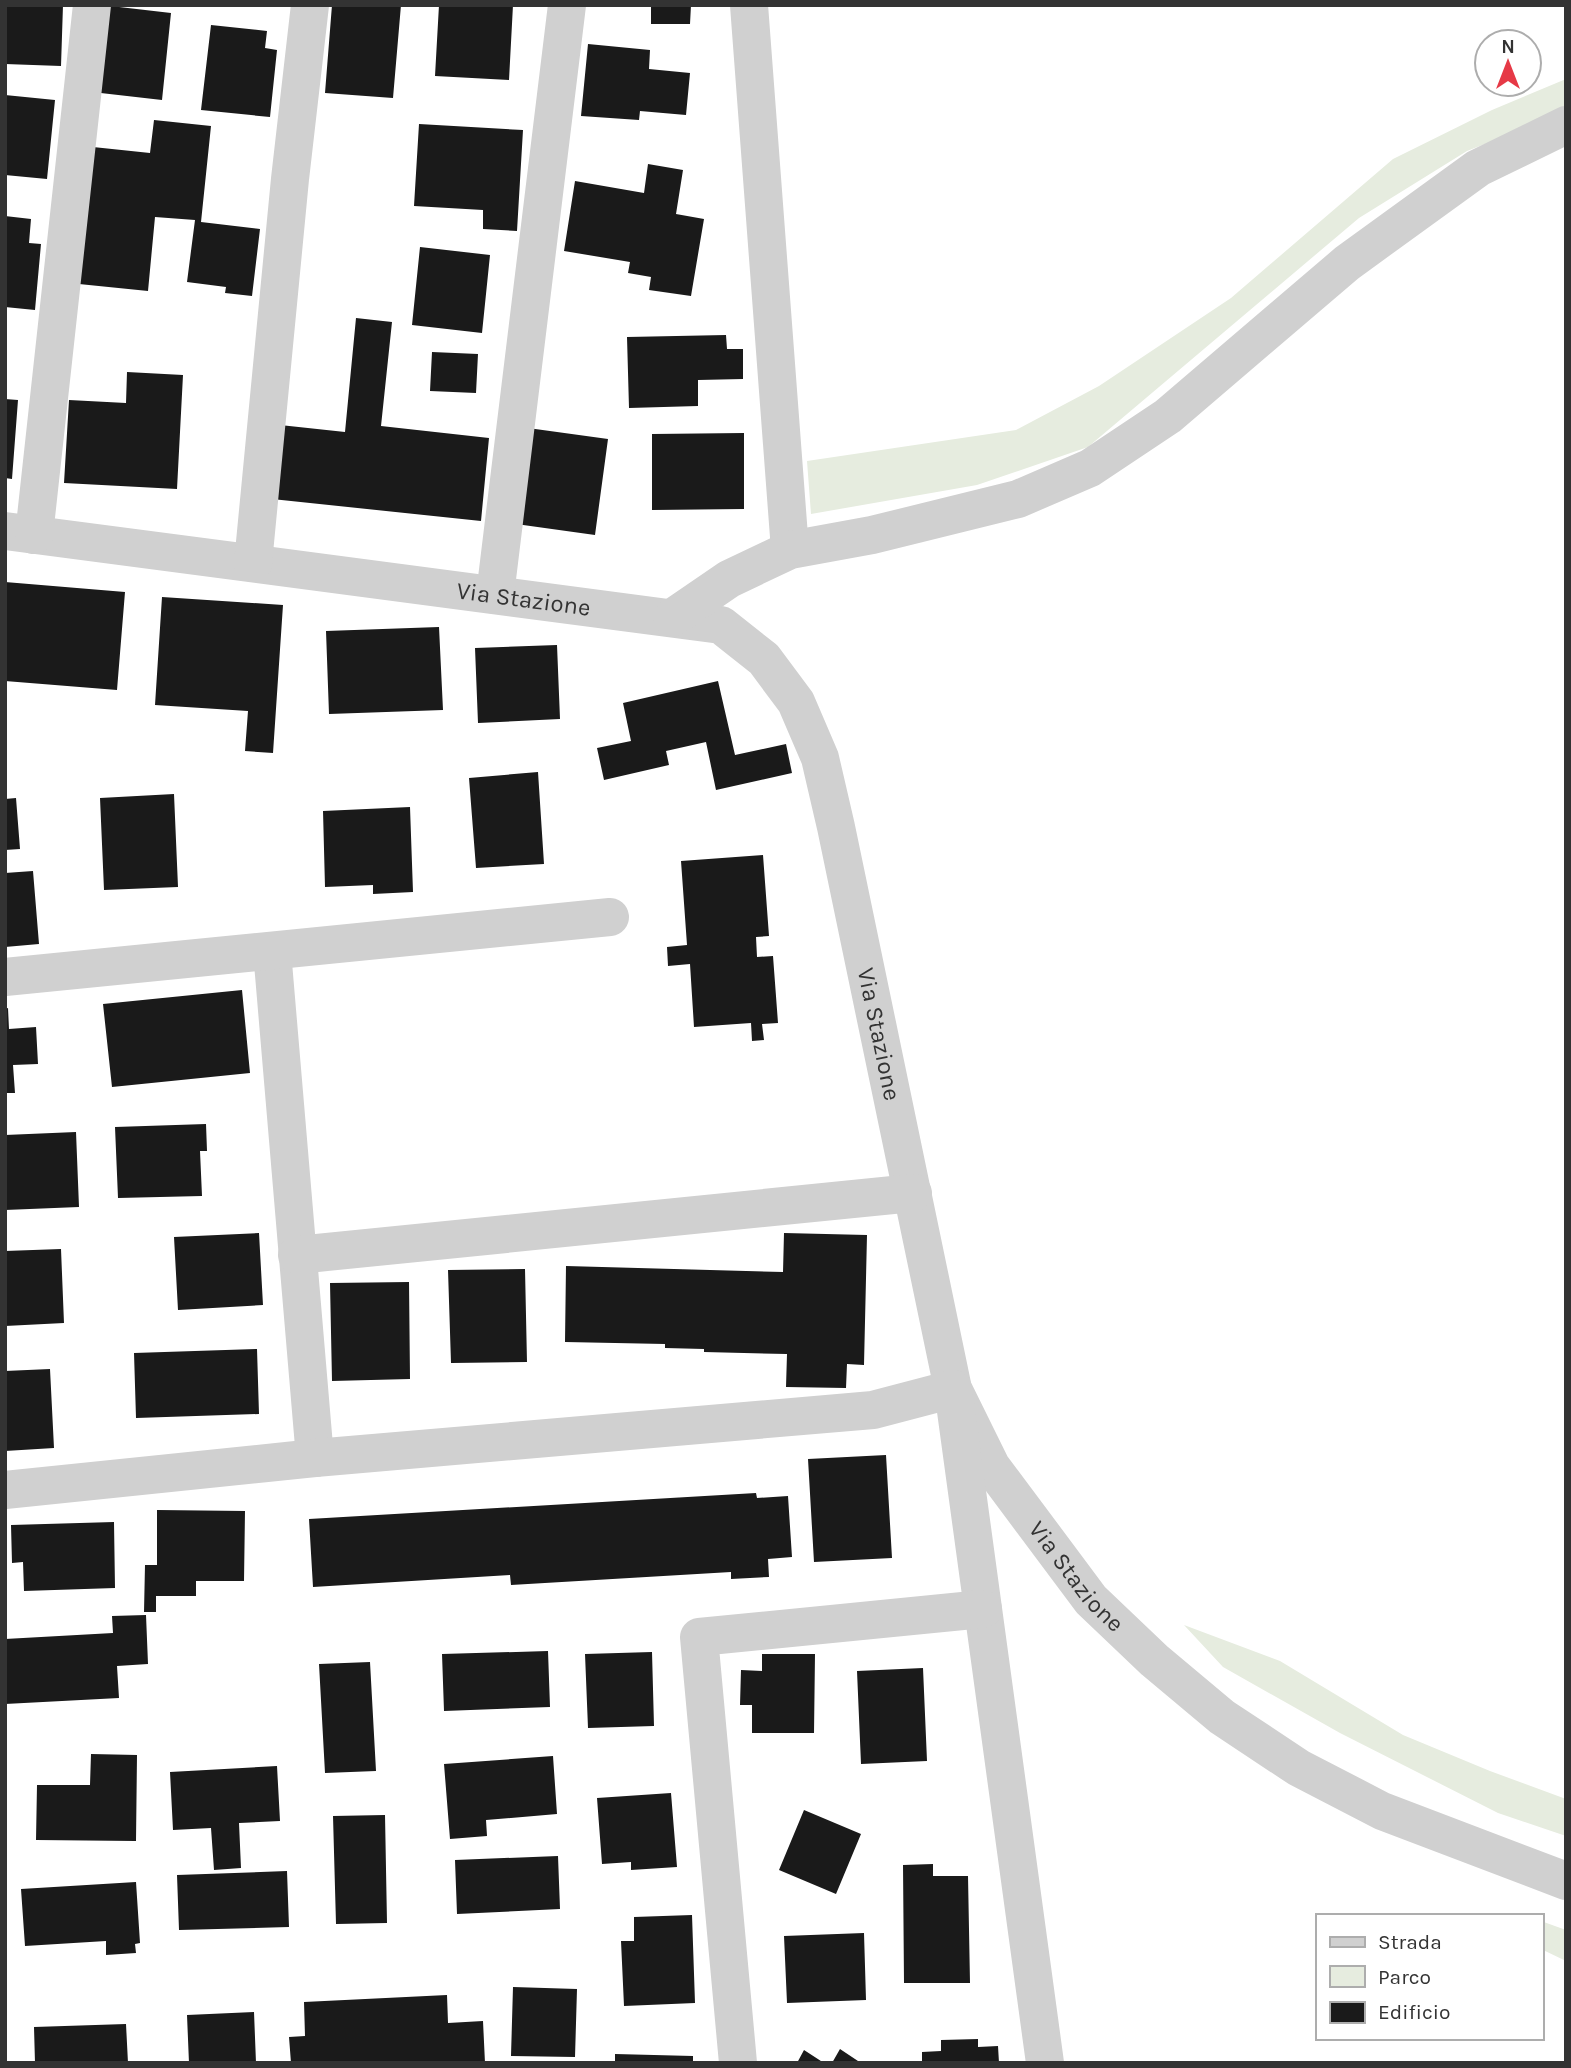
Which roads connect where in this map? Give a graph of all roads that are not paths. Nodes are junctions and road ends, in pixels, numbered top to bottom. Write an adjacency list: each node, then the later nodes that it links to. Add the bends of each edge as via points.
1 (92, 5): 6 (street)
2 (310, 5): 8 (street)
3 (567, 5): 9 (street)
4 (749, 5): 7 (street)
5 (1566, 125): 7 (street, via 1478,168 1347,263 1168,416 1090,468 1018,499)
6 (20, 533): 8 (street, Via Stazione)
7 (790, 550): 10 (street, via 729,579)
8 (253, 564): 9 (street, Via Stazione)
9 (495, 595): 10 (street, Via Stazione)
10 (672, 618): 14 (street, Via Stazione, via 721,625 764,659 796,702 820,758)
11 (610, 917): 12 (street)
12 (272, 951): 13 (street); 15 (street)
13 (5, 977)
14 (913, 1193): 15 (street); 16 (street, Via Stazione)
15 (297, 1255): 17 (street)
16 (953, 1389): 17 (street, via 873,1410); 19 (street); 20 (street, Via Stazione, via 991,1466 1091,1600 1222,1717 1299,1768 1382,1811)
17 (315, 1458): 18 (street)
18 (5, 1490)
19 (983, 1609): 21 (street, via 699,1637); 22 (street)
20 (1566, 1881)
21 (738, 2063)
22 (1045, 2063)

